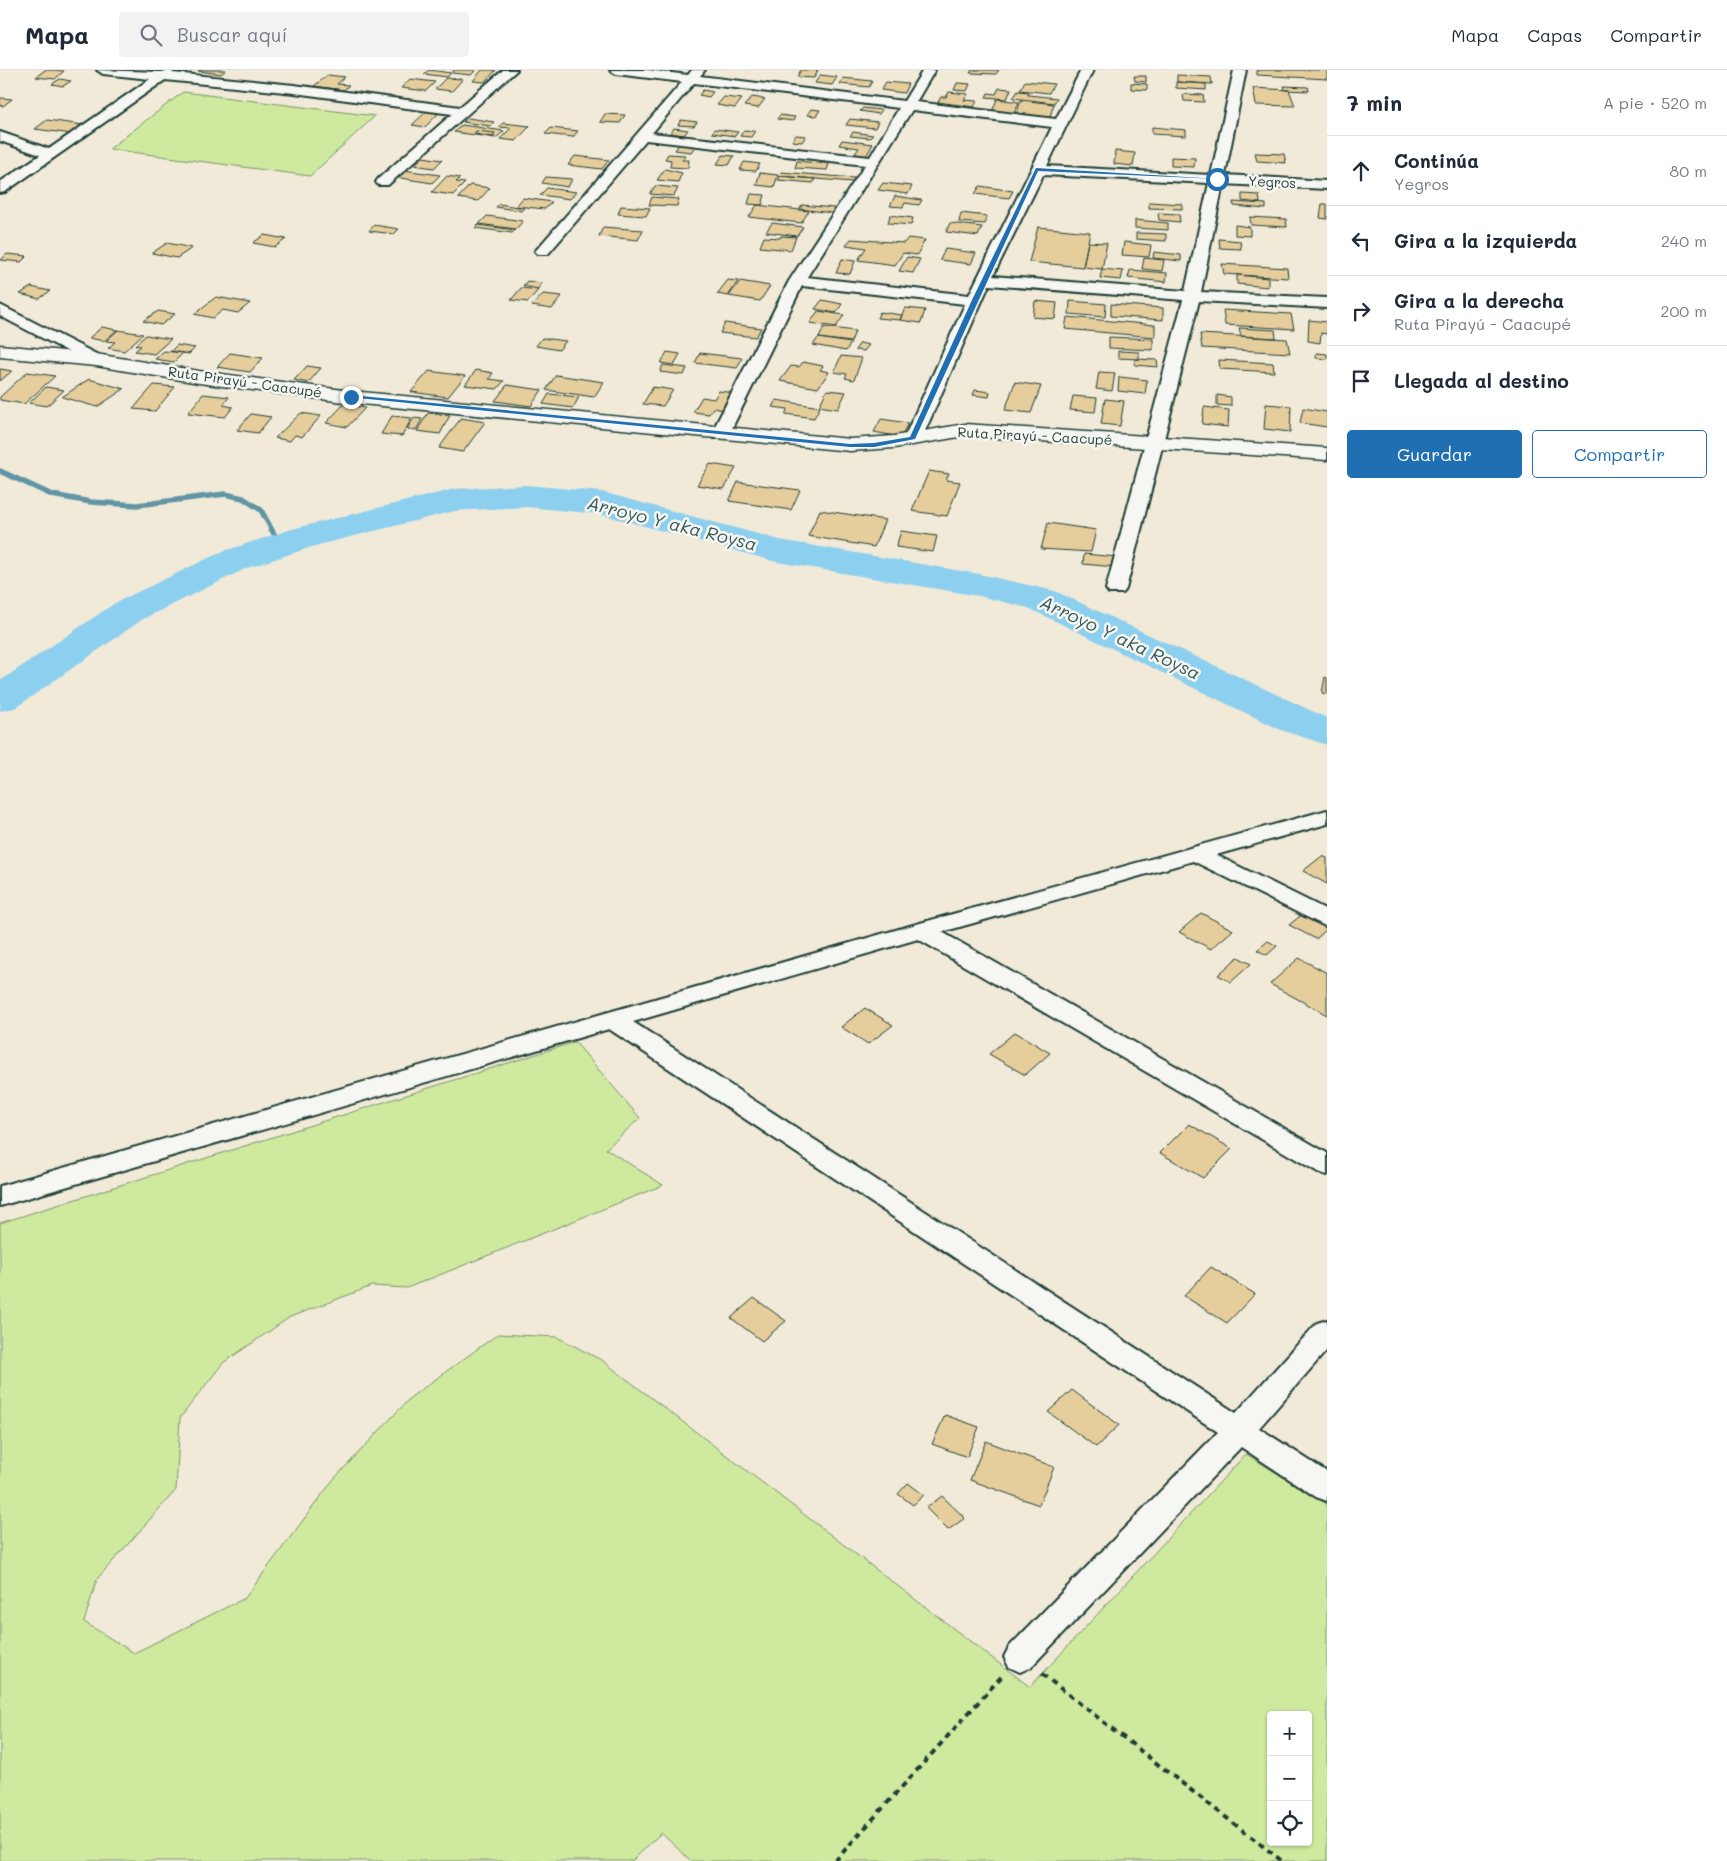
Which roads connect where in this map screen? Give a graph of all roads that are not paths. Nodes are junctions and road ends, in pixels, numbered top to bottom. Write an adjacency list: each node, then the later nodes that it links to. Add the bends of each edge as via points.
1 (102, 70): 7 (street)
2 (511, 70): 10 (street)
3 (616, 70): 8 (street)
4 (929, 70): 9 (street)
5 (1087, 70): 11 (street)
6 (1240, 70): 17 (street)
7 (166, 73): 10 (street); 14 (street)
8 (695, 74): 9 (street); 13 (street)
9 (908, 106): 11 (street); 15 (street)
10 (464, 112): 18 (street)
11 (1062, 124): 16 (street)
12 (0, 136): 14 (street)
13 (644, 136): 15 (street); 21 (street)
14 (51, 154): 20 (street)
15 (874, 162): 23 (street)
16 (1036, 170): 17 (street, Yegros); 22 (street)
17 (1217, 179): 19 (street, Yegros); 24 (street)
18 (383, 182)
19 (1327, 185)
20 (0, 189)
21 (543, 251)
22 (984, 280): 24 (street); 25 (street)
23 (797, 281): 25 (street); 30 (street)
24 (1192, 296): 26 (street); 32 (street)
25 (974, 300): 31 (street)
26 (1327, 303)
27 (0, 310): 29 (street)
28 (0, 351): 29 (main road, Ruta Pirayú - Caacupé)
29 (96, 360): 30 (main road, Ruta Pirayú - Caacupé, via 351,397)
30 (720, 434): 31 (main road, Ruta Pirayú - Caacupé, via 850,446)
31 (913, 438): 32 (main road, Ruta Pirayú - Caacupé, via 965,430)
32 (1155, 443): 33 (main road, Ruta Pirayú - Caacupé); 34 (street)
33 (1327, 454)
34 (1116, 589)
35 (1327, 816): 36 (street)
36 (1196, 854): 37 (street); 38 (street)
37 (1327, 919)
38 (921, 930): 39 (street); 40 (street)
39 (613, 1020): 41 (street); 43 (street)
40 (1327, 1164)
41 (0, 1196)
42 (1327, 1331): 43 (street)
43 (1239, 1430): 44 (street); 45 (street)
44 (1327, 1488)
45 (1020, 1657)

